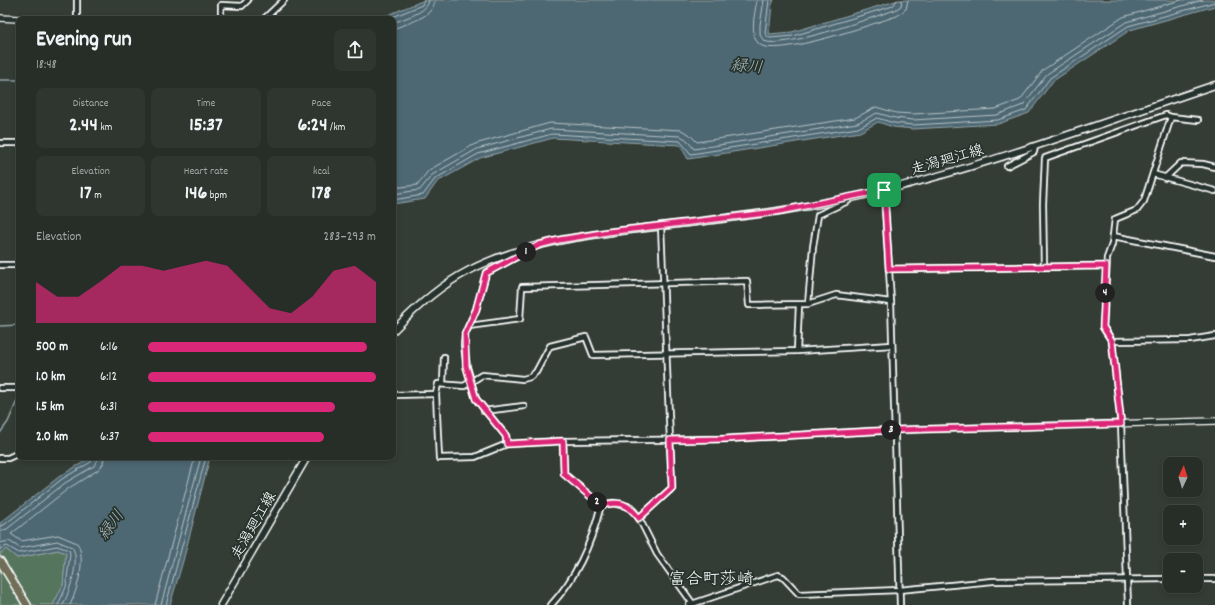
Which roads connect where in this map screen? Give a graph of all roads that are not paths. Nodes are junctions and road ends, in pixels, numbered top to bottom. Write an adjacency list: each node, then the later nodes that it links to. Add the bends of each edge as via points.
1 (77, 0): 4 (street)
2 (248, 0): 5 (street, via 242,6 221,5)
3 (284, 0): 6 (street)
4 (77, 16)
5 (220, 16)
6 (267, 16)
7 (0, 18): 8 (street)
8 (16, 19)
9 (1215, 85): 14 (main road, 走潟廻江線)
10 (1171, 117): 11 (street); 17 (street); 29 (street, via 1166,115 1045,158)
11 (1198, 120)
12 (0, 143): 13 (street)
13 (16, 144)
14 (1035, 146): 15 (street, via 1034,152); 19 (main road, 走潟廻江線)
15 (1007, 166)
16 (1215, 167): 18 (street, via 1181,163)
17 (1153, 174): 18 (street); 23 (street, via 1144,201 1137,210 1115,219)
18 (1165, 178): 20 (street)
19 (884, 190): 21 (main road, 走潟廻江線); 30 (street)
20 (1215, 191)
21 (854, 197): 22 (main road, 走潟廻江線, via 775,212); 33 (street, via 818,215)
22 (661, 226): 24 (main road, 走潟廻江線, via 585,235); 31 (street)
23 (1113, 236): 25 (street); 28 (street)
24 (539, 245): 35 (street, via 486,273); 36 (main road, 走潟廻江線, via 504,255 455,278 429,297)
25 (1215, 256)
26 (0, 265): 27 (street)
27 (16, 265)
28 (1106, 266): 29 (street); 38 (street, via 1103,327)
29 (1044, 267): 30 (street)
30 (889, 269): 32 (street)
31 (664, 283): 34 (street, via 748,281 749,305); 35 (street, via 522,287 520,318); 41 (street)
32 (891, 302): 33 (street, via 836,295); 39 (street)
33 (808, 304): 34 (street)
34 (799, 305): 40 (street)
35 (469, 326): 44 (street, via 464,344)
36 (396, 328)
37 (1215, 336): 38 (street, via 1190,340)
38 (1112, 341): 52 (street)
39 (892, 345): 40 (street); 53 (street)
40 (797, 351): 41 (street)
41 (666, 353): 44 (street, via 593,355 586,337 550,346 536,372 530,377 523,379 482,375); 54 (street)
42 (444, 357): 43 (street)
43 (443, 383): 44 (street, via 464,386); 47 (street, via 438,384)
44 (471, 383): 50 (street, via 476,399)
45 (0, 388): 46 (street)
46 (16, 388)
47 (436, 394): 48 (street); 56 (street, via 439,458 475,457)
48 (396, 395)
49 (524, 406): 50 (street)
50 (484, 411): 56 (street, via 506,436)
51 (1215, 421): 52 (street)
52 (1121, 424): 53 (street); 63 (street)
53 (894, 430): 54 (street); 67 (street)
54 (670, 440): 55 (street); 61 (street, via 672,488)
55 (563, 441): 56 (street); 60 (street, via 564,474)
56 (507, 444)
57 (16, 454): 58 (street)
58 (0, 458)
59 (305, 460): 70 (main road, 走潟廻江線)
60 (601, 505): 61 (street, via 626,505 631,507); 71 (street, via 594,535 588,547 574,574)
61 (639, 518): 68 (street, via 657,554)
62 (0, 561): 69 (highway)
63 (1127, 579): 64 (street); 67 (street, via 993,581); 73 (street)
64 (1163, 579)
65 (1203, 579): 66 (street)
66 (1215, 579)
67 (899, 590): 68 (street, via 799,594 778,575); 72 (street)
68 (691, 604)
69 (27, 605)
70 (221, 605)
71 (551, 605)
72 (900, 605)
73 (1128, 605)

